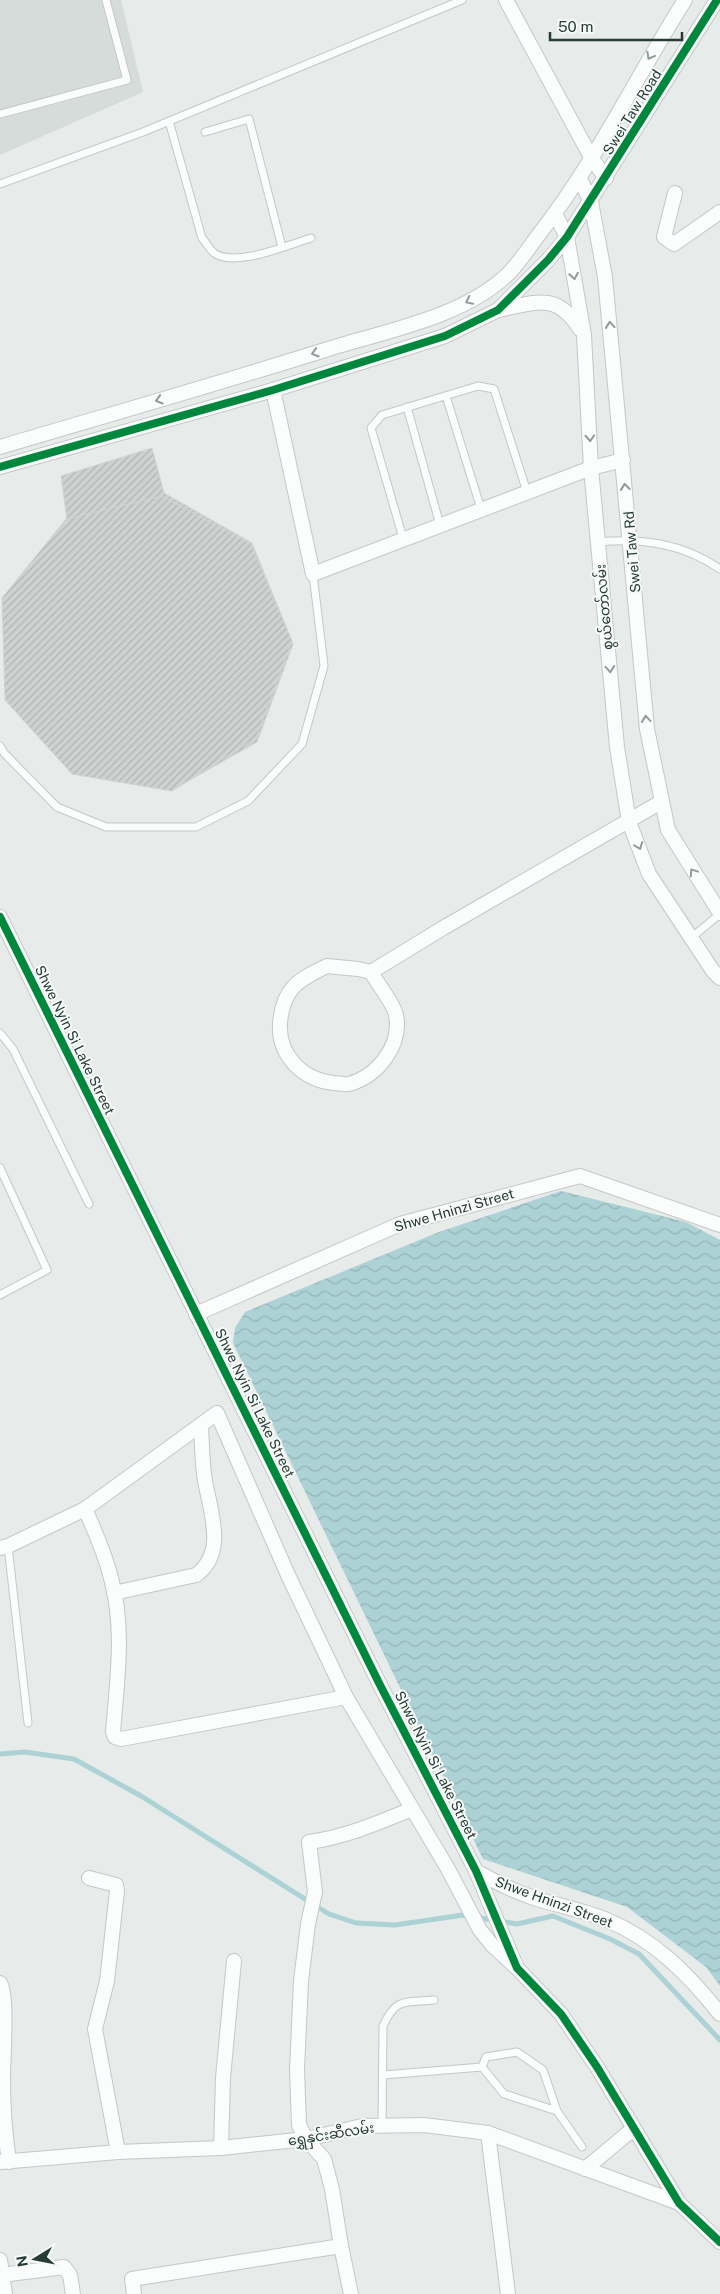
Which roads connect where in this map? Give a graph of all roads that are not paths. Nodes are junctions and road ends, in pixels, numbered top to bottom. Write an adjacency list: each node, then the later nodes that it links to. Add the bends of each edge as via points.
1 (106, 0): 6 (lane, via 127,80)
2 (462, 0): 7 (lane)
3 (506, 0): 9 (street)
4 (685, 0): 9 (street, Swei Taw Road, one-way to 9)
5 (717, 0): 10 (street, Swei Taw Road)
6 (0, 114)
7 (169, 121): 12 (lane); 19 (lane, via 202,238 214,253 245,258)
8 (205, 132): 19 (lane, via 249,119)
9 (592, 159): 10 (street); 11 (street, Swei Taw Road)
10 (606, 178): 14 (street, Swei Taw Road)
11 (580, 179): 14 (street, Swei Taw Rd); 16 (street, Swei Taw Road)
12 (0, 184)
13 (675, 193): 15 (street, via 664,237 674,244)
14 (591, 202): 17 (street, Swei Taw Road); 26 (street, Swei Taw Rd, one-way to 14, via 606,277)
15 (720, 212)
16 (555, 214): 17 (street, စွယ်တော်လမ်း); 25 (street, Swei Taw Road, one-way to 25, via 509,273 474,300 442,314)
17 (568, 237): 20 (street, Swei Taw Road); 21 (street, စွယ်တော်လမ်း, one-way to 21)
18 (311, 238): 19 (lane)
19 (282, 247)
20 (498, 310): 21 (street, via 547,301 570,313); 22 (street, via 445,336)
21 (584, 335): 28 (street, စွယ်တော်လမ်း, one-way to 28)
22 (273, 390): 27 (street); 36 (street)
23 (446, 396): 24 (lane); 29 (lane, via 478,386 494,389); 30 (lane)
24 (407, 407): 31 (lane); 32 (lane, via 382,415 371,428)
25 (0, 448)
26 (622, 460): 28 (street); 33 (street, Swei Taw Rd, one-way to 26)
27 (0, 467)
28 (591, 468): 29 (street); 34 (street, စွယ်တော်လမ်း)
29 (527, 492): 30 (street)
30 (481, 509): 31 (street)
31 (440, 525): 32 (street)
32 (403, 538): 36 (street)
33 (631, 539): 34 (lane); 35 (lane, via 672,547); 38 (street, Swei Taw Rd, one-way to 33, via 647,729)
34 (598, 542): 39 (street, စွယ်တော်လမ်း, one-way to 39, via 617,747)
35 (720, 569)
36 (313, 574): 37 (lane, via 324,666 302,744 248,801 196,827 106,827 57,807)
37 (0, 746)
38 (661, 802): 39 (street); 40 (street, Swei Taw Rd, one-way to 38, via 668,830)
39 (629, 822): 42 (street, စွယ်တော်လမ်း, one-way to 42, via 649,874); 43 (street)
40 (720, 913): 42 (lane)
41 (0, 917): 50 (street, Shwe Nyin Si Lake Street)
42 (691, 938): 44 (street, စွယ်တော်လမ်း)
43 (371, 972): 43 (street, via 327,966 299,979 282,1005 279,1036 292,1064 318,1081 348,1084 376,1071 394,1045 396,1014)
44 (720, 978)
45 (0, 1033): 47 (lane, via 13,1049)
46 (0, 1168): 49 (lane, via 47,1270)
47 (90, 1204)
48 (720, 1225): 50 (street, Shwe Hninzi Street, via 580,1176 400,1224)
49 (0, 1295)
50 (196, 1314): 58 (street, Shwe Nyin Si Lake Street)
51 (201, 1427): 52 (street); 54 (street, via 204,1474 215,1531 213,1553 206,1568 196,1575); 55 (street, via 217,1413)
52 (85, 1509): 53 (street); 54 (street, via 104,1555)
53 (4, 1547): 56 (lane)
54 (114, 1593): 55 (street, via 119,1628 115,1737 121,1739)
55 (346, 1697): 57 (street)
56 (28, 1723)
57 (412, 1809): 61 (street, via 480,1930); 71 (street, via 360,1830 309,1842 315,1892 300,1982 297,2070 299,2125)
58 (476, 1871): 61 (street, Shwe Nyin Si Lake Street); 64 (street, Shwe Hninzi Street, via 503,1886 629,1930 666,1956)
59 (88, 1878): 74 (street, via 116,1884 117,1891 107,1981 95,2029)
60 (234, 1961): 73 (street, via 223,2078)
61 (517, 1968): 69 (street, via 561,2014 597,2066)
62 (0, 1983): 75 (street, via 3,1987)
63 (434, 2000): 66 (lane, via 399,2003 390,2011 383,2026)
64 (720, 2014)
65 (482, 2067): 66 (lane); 67 (lane, via 504,2094); 67 (lane, via 486,2057 517,2052 543,2070)
66 (383, 2075): 68 (lane)
67 (556, 2110): 72 (lane)
68 (382, 2126): 70 (street, ရွှေနှင်းဆီလမ်း, via 424,2125); 71 (street, ရွှေနှင်းဆီလမ်း, via 362,2126)
69 (633, 2129): 76 (street); 77 (street)
70 (488, 2133): 76 (street, ရွှေနှင်းဆီလမ်း); 86 (street)
71 (306, 2139): 73 (street, ရွှေနှင်းဆီလမ်း); 79 (street, via 324,2160)
72 (582, 2147)
73 (221, 2148): 74 (street, ရွှေနှင်းဆီလမ်း)
74 (118, 2152): 75 (street, ရွှေနှင်းဆီလမ်း)
75 (5, 2162)
76 (585, 2169): 77 (street, ရွှေနှင်းဆီလမ်း)
77 (679, 2203): 78 (street)
78 (720, 2242)
79 (341, 2246): 84 (street, via 132,2279); 85 (street)
80 (0, 2260): 81 (street)
81 (2, 2276): 82 (street); 83 (street, via 64,2267 70,2275)
82 (6, 2294)
83 (73, 2294)
84 (134, 2294)
85 (351, 2294)
86 (508, 2294)

